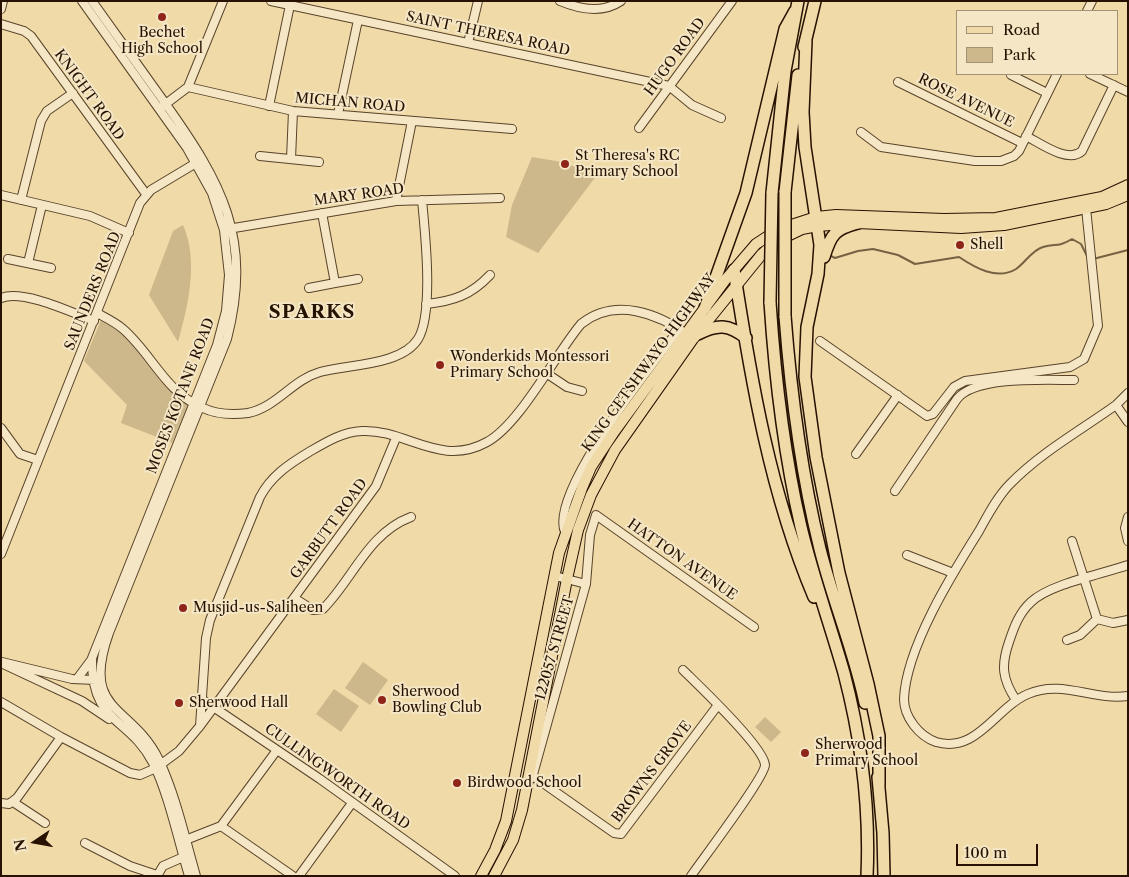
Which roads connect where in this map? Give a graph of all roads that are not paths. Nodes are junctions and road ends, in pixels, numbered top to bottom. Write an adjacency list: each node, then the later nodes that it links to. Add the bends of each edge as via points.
1 (3, 1): 13 (street)
2 (82, 1): 28 (street, MOSES KOTANE ROAD)
3 (92, 1): 28 (street, MOSES KOTANE ROAD)
4 (223, 1): 24 (street)
5 (271, 1): 11 (street, SAINT THERESA ROAD)
6 (478, 1): 17 (street)
7 (560, 1): 8 (street, via 581,8 601,9)
8 (621, 1)
9 (732, 1): 23 (street, HUGO ROAD)
10 (815, 1): 16 (highway)
11 (290, 6): 14 (street, SAINT THERESA ROAD); 29 (street)
12 (796, 6): 69 (highway, via 785,29 746,193); 106 (highway, bridge, via 778,124 772,193 770,302 778,392 793,489)
13 (1, 9)
14 (358, 20): 17 (street, SAINT THERESA ROAD); 31 (street)
15 (1, 24): 26 (street, KNIGHT ROAD, via 24,30 31,36)
16 (806, 41): 54 (highway, via 805,146); 127 (highway, bridge, via 791,121 785,192 783,274 790,378 804,478 821,551 863,696)
17 (468, 43): 23 (street, SAINT THERESA ROAD)
18 (1011, 75): 27 (street)
19 (1056, 75): 27 (street)
20 (1092, 75): 22 (street)
21 (898, 82): 37 (street, ROSE AVENUE)
22 (1114, 85): 25 (street); 37 (street, ROSE AVENUE, via 1078,154 1068,156)
23 (669, 86): 32 (street, via 692,105); 34 (street, HUGO ROAD)
24 (188, 87): 28 (street); 29 (street, MICHAN ROAD)
25 (1128, 92)
26 (73, 93): 43 (street, KNIGHT ROAD); 47 (street, via 47,111 41,122)
27 (1047, 93): 37 (street)
28 (162, 106): 40 (street, MOSES KOTANE ROAD)
29 (269, 106): 30 (street, MICHAN ROAD)
30 (293, 111): 31 (street, MICHAN ROAD); 39 (street)
31 (338, 114): 33 (street, MICHAN ROAD)
32 (721, 118)
33 (412, 121): 35 (street, MICHAN ROAD); 49 (street)
34 (639, 128)
35 (512, 129)
36 (861, 132): 37 (street, via 881,147 981,161 1009,158 1017,154)
37 (1024, 140)
38 (260, 156): 39 (street)
39 (290, 159): 41 (street)
40 (201, 161): 43 (street); 55 (street, MOSES KOTANE ROAD, via 222,198)
41 (319, 162)
42 (1128, 185): 53 (main road, KING CETSHWAYO HIGHWAY, via 1102,196 996,218)
43 (146, 194): 56 (street, SAUNDERS ROAD)
44 (1, 195): 47 (street)
45 (1128, 195): 51 (main road, KING CETSHWAYO HIGHWAY)
46 (500, 198): 48 (street, MARY ROAD)
47 (21, 200): 50 (street)
48 (422, 200): 49 (street, MARY ROAD); 68 (street)
49 (396, 201): 52 (street, MARY ROAD)
50 (42, 205): 56 (street, via 90,216); 58 (street)
51 (1086, 208): 53 (main road, KING CETSHWAYO HIGHWAY, via 1004,225 976,227); 78 (street, via 1098,326 1084,360 1070,367 965,381 954,387 929,416)
52 (322, 213): 55 (street, MARY ROAD); 64 (street)
53 (864, 221): 54 (main road, KING CETSHWAYO HIGHWAY); 61 (highway, via 842,227 832,236)
54 (817, 222): 60 (main road, KING CETSHWAYO HIGHWAY, via 779,229 756,244); 61 (highway, via 820,245); 65 (main road, KING CETSHWAYO HIGHWAY, via 777,241)
55 (228, 229): 79 (street, MOSES KOTANE ROAD, via 236,276 234,307 227,339)
56 (129, 232): 70 (street, SAUNDERS ROAD)
57 (8, 259): 58 (street)
58 (28, 263): 59 (street)
59 (51, 268)
60 (734, 270): 65 (highway); 69 (main road, KING CETSHWAYO HIGHWAY)
61 (818, 274): 127 (highway, via 806,327 805,377 816,457 839,574 879,736)
62 (490, 275): 68 (street, via 462,298)
63 (358, 279): 64 (street)
64 (335, 283): 66 (street)
65 (736, 284): 71 (main road, KING CETSHWAYO HIGHWAY); 72 (highway)
66 (309, 288)
67 (1, 298): 70 (street, via 10,296 34,300)
68 (426, 304): 79 (street, via 420,334 414,344 400,354 318,373 255,411 225,414)
69 (705, 308): 71 (main road, KING CETSHWAYO HIGHWAY)
70 (96, 317): 79 (street, via 123,328 169,384); 85 (street, SAUNDERS ROAD)
71 (689, 334): 72 (highway, via 721,326 736,330); 74 (street, via 664,319 640,311 603,312 582,324); 97 (main road, KING CETSHWAYO HIGHWAY, via 603,446 565,532); 98 (main road, KING CETSHWAYO HIGHWAY, via 600,477 578,530)
72 (746, 338): 106 (highway, via 779,500 808,582)
73 (820, 341): 78 (street)
74 (546, 373): 76 (street, via 567,387); 83 (street, via 502,431 479,446 460,451 440,451)
75 (1074, 380): 86 (street, via 1002,383 965,390)
76 (582, 391)
77 (1128, 393): 80 (street)
78 (898, 395): 84 (street)
79 (197, 405): 92 (street, MOSES KOTANE ROAD)
80 (1116, 405): 81 (street); 96 (street, via 1028,467 1008,485)
81 (1128, 422)
82 (1, 428): 85 (street, via 20,454)
83 (396, 438): 101 (street, GARBUTT ROAD, via 376,486); 115 (street, via 368,431 336,437 297,459 266,487 254,509 210,620)
84 (856, 454)
85 (38, 460): 93 (street, SAUNDERS ROAD)
86 (895, 491)
87 (596, 514): 100 (street, 122057 STREET, via 590,535); 104 (street, HATTON AVENUE)
88 (1128, 517): 91 (street, via 1124,528)
89 (411, 518): 101 (street, via 397,524 366,552 323,609 313,610)
90 (1072, 541): 99 (street)
91 (1128, 541)
92 (141, 546): 107 (street, MOSES KOTANE ROAD); 111 (street, MOSES KOTANE ROAD, via 100,657)
93 (1, 554)
94 (908, 555): 96 (street)
95 (1128, 565): 99 (street)
96 (953, 573): 116 (street, via 928,619 914,656 904,698 910,718 925,737 936,742 958,743 978,736)
97 (555, 576): 98 (street); 143 (main road, KING CETSHWAYO HIGHWAY, via 506,821)
98 (567, 579): 100 (street); 128 (main road, KING CETSHWAYO HIGHWAY)
99 (1084, 580): 102 (street); 116 (street, via 1039,596 1026,607 1018,620 1002,664)
100 (586, 584): 126 (street, 122057 STREET)
101 (294, 598): 120 (street, GARBUTT ROAD)
102 (1097, 620): 103 (street, via 1113,623); 105 (street, via 1080,635)
103 (1128, 620)
104 (754, 627)
105 (1067, 640)
106 (835, 644): 146 (highway, via 860,754 866,804)
107 (92, 658): 110 (street); 111 (street, MOSES KOTANE ROAD)
108 (1, 662): 110 (street); 117 (street)
109 (683, 670): 119 (street)
110 (77, 679): 111 (street)
111 (97, 679): 112 (street); 114 (street)
112 (104, 691): 114 (street); 125 (street, via 116,711 148,743)
113 (1128, 696): 116 (street, via 1105,698 1050,688 1036,690)
114 (97, 697): 117 (street); 121 (street)
115 (203, 700): 120 (street, CULLINGWORTH ROAD); 122 (street)
116 (1016, 700)
117 (82, 701): 121 (street)
118 (1, 702): 123 (street)
119 (718, 705): 126 (street, BROWNS GROVE, via 621,834 614,833); 145 (street, via 760,752 765,767)
120 (216, 707): 122 (street, GARBUTT ROAD); 124 (street, CULLINGWORTH ROAD)
121 (118, 724): 125 (street, via 138,741)
122 (200, 726): 125 (street, GARBUTT ROAD, via 186,744)
123 (61, 737): 125 (street, via 133,774 140,775); 129 (street)
124 (277, 750): 131 (street, CULLINGWORTH ROAD); 133 (street)
125 (158, 766): 134 (street)
126 (533, 776): 128 (street, 122057 STREET)
127 (879, 785): 147 (highway)
128 (526, 786): 144 (main road, KING CETSHWAYO HIGHWAY, via 513,840)
129 (13, 802): 130 (street); 132 (street)
130 (1, 803)
131 (352, 803): 141 (street); 142 (street, CULLINGWORTH ROAD)
132 (44, 823)
133 (221, 826): 134 (street); 140 (street)
134 (182, 841): 136 (street)
135 (85, 843): 137 (street)
136 (187, 856): 137 (street, via 163,866); 138 (street); 139 (street)
137 (157, 875)
138 (189, 876)
139 (196, 876)
140 (293, 876)
141 (299, 876)
142 (455, 876)
143 (481, 876)
144 (494, 876)
145 (691, 876)
146 (867, 876)
147 (884, 876)

